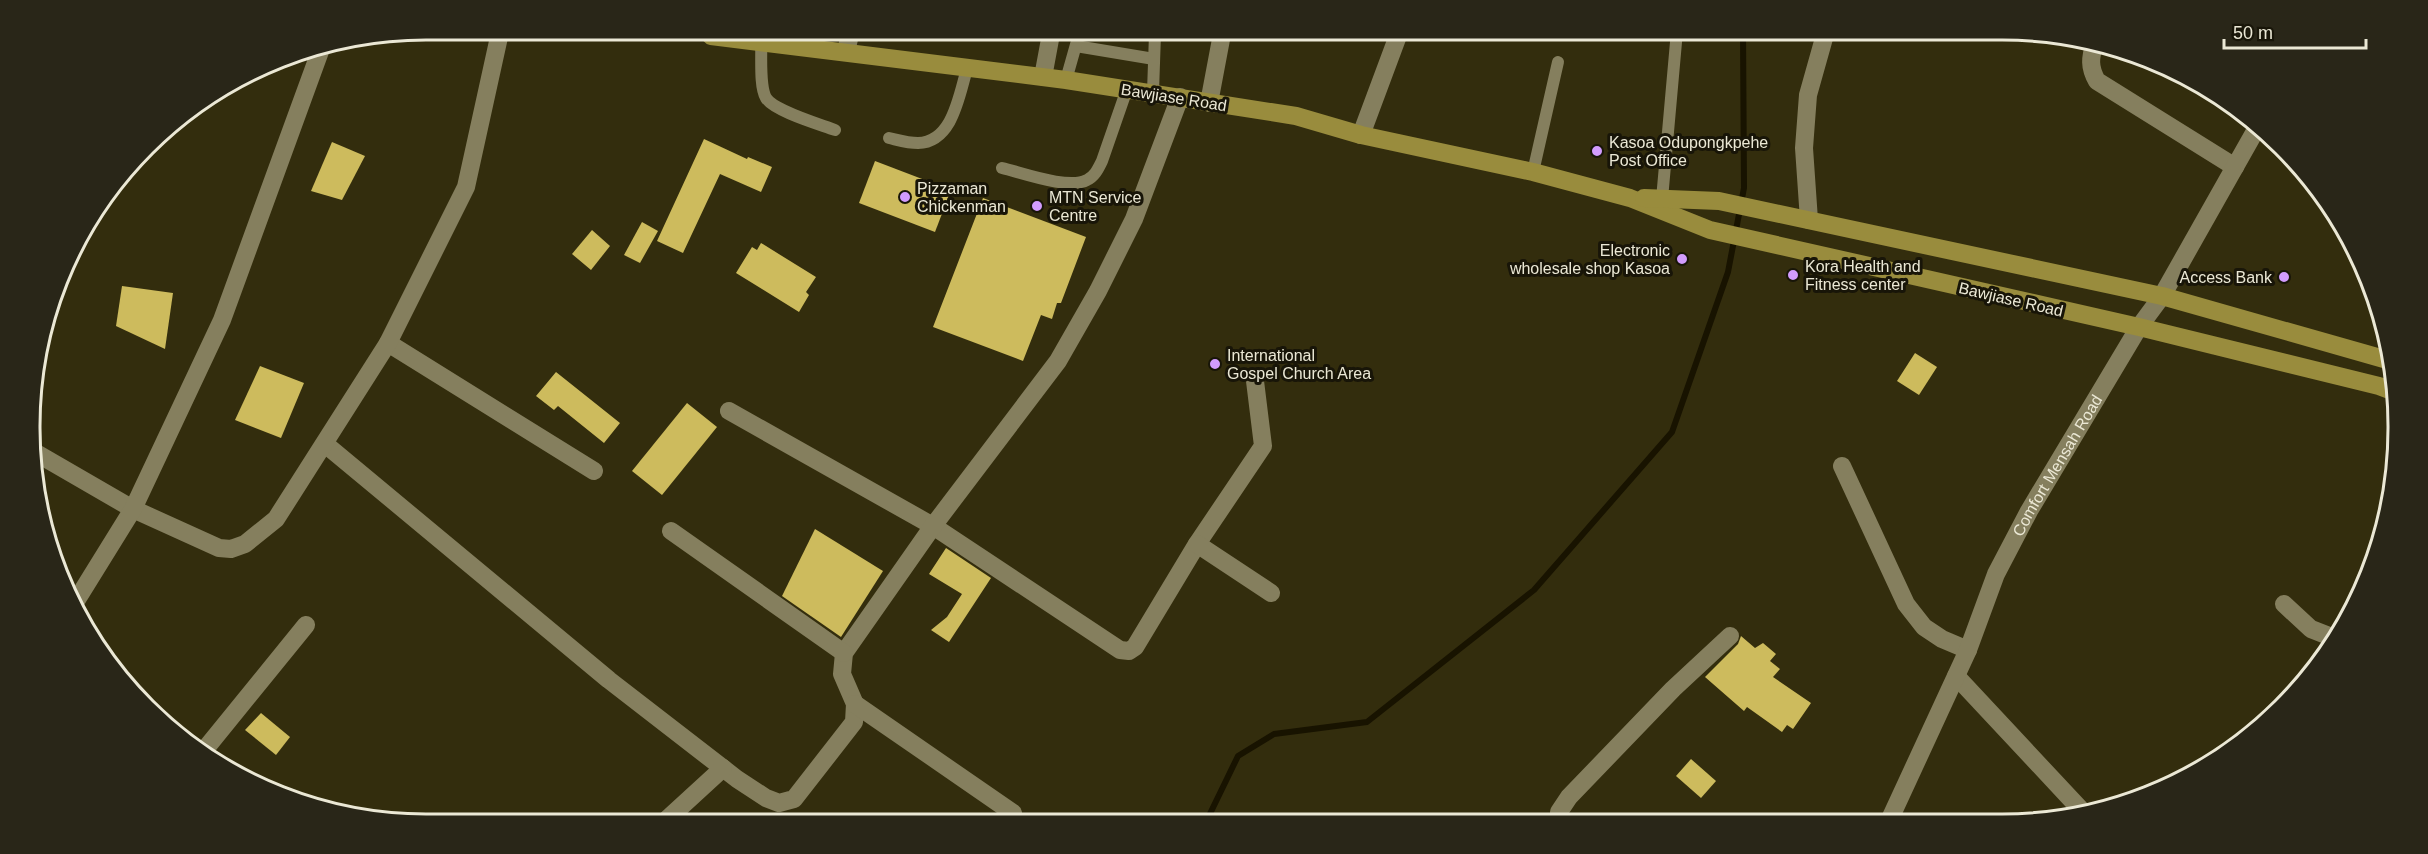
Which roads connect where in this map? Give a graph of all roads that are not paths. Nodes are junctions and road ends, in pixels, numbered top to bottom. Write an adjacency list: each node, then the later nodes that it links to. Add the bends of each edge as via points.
1 (498, 40): 34 (street, via 466,188)
2 (769, 40): 10 (main road, Bawjiase Road); 22 (lane, via 763,89 767,99 775,106)
3 (1050, 40): 16 (street)
4 (1078, 40): 13 (lane); 17 (lane)
5 (1155, 40): 13 (lane)
6 (1221, 40): 21 (street)
7 (1396, 40): 24 (street)
8 (1676, 40): 30 (lane)
9 (1823, 40): 31 (street, via 1808,95 1804,147)
10 (848, 43): 15 (main road, Bawjiase Road)
11 (2092, 52): 26 (street, via 2091,71 2097,81)
12 (318, 57): 43 (street, via 222,320)
13 (1154, 59): 19 (lane)
14 (1558, 62): 28 (lane)
15 (967, 69): 16 (main road, Bawjiase Road); 25 (lane, via 945,131 918,143)
16 (1043, 77): 17 (main road, Bawjiase Road)
17 (1066, 80): 18 (main road, Bawjiase Road)
18 (1127, 89): 19 (main road, Bawjiase Road); 27 (lane, via 1102,161 1087,180 1065,183)
19 (1153, 92): 20 (main road, Bawjiase Road)
20 (1180, 98): 21 (main road, Bawjiase Road); 44 (street, via 1134,219 1058,361)
21 (1209, 103): 24 (main road, Bawjiase Road, via 1296,116)
22 (835, 130)
23 (2253, 134): 26 (street, Comfort Mensah Road)
24 (1361, 135): 28 (main road, Bawjiase Road)
25 (889, 138)
26 (2235, 166): 32 (street, Comfort Mensah Road)
27 (1002, 168)
28 (1533, 172): 29 (main road, Bawjiase Road)
29 (1630, 198): 30 (main road, Bawjiase Road); 33 (main road, Bawjiase Road, via 1710,230)
30 (1662, 199): 31 (main road, Bawjiase Road, via 1719,201)
31 (1809, 220): 32 (main road, Bawjiase Road)
32 (2162, 296): 33 (street, Comfort Mensah Road); 35 (main road, Bawjiase Road)
33 (2139, 327): 37 (main road, Bawjiase Road); 53 (street, Comfort Mensah Road, via 2029,511 1996,574)
34 (388, 343): 39 (street); 42 (street)
35 (2381, 358)
36 (1255, 381): 46 (street, via 1263,446)
37 (2385, 388)
38 (729, 411): 44 (street)
39 (326, 444): 43 (street, via 276,519 245,544 231,549 219,548); 58 (street, via 609,680)
40 (41, 456): 43 (street)
41 (1842, 466): 53 (street, via 1906,604 1924,627)
42 (594, 471)
43 (133, 508): 48 (street)
44 (933, 526): 46 (street, via 1120,650 1129,651); 54 (street)
45 (671, 531): 54 (street)
46 (1197, 544): 47 (street)
47 (1271, 593)
48 (79, 596)
49 (2284, 604): 52 (street, via 2311,629)
50 (306, 624): 57 (street)
51 (1730, 636): 62 (street, via 1569,797)
52 (2326, 636)
53 (1968, 650): 55 (street, Comfort Mensah Road)
54 (844, 653): 56 (street, via 842,674)
55 (1956, 676): 59 (street); 63 (street, Comfort Mensah Road)
56 (855, 704): 58 (street, via 854,722 794,799 779,802 766,798); 60 (street)
57 (208, 745)
58 (723, 768): 61 (street)
59 (2077, 806)
60 (1013, 813)
61 (673, 814)
62 (1559, 814)
63 (1892, 814)

